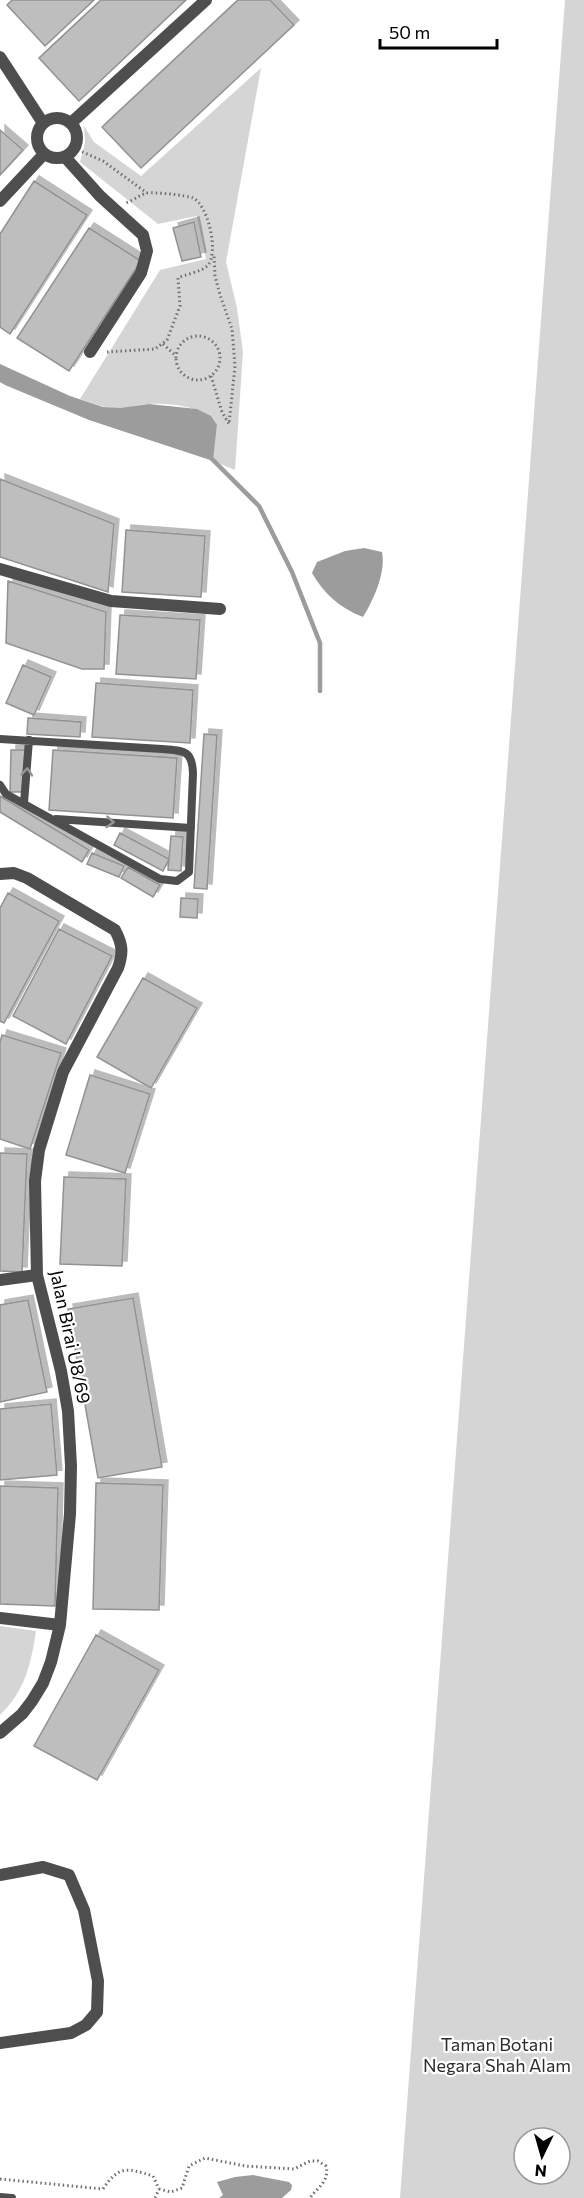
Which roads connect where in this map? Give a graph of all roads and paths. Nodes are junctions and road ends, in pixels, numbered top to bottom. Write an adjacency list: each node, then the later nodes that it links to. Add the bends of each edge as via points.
1 (206, 0): 4 (street)
2 (0, 57): 3 (street)
3 (43, 123): 4 (street, via 55,118); 6 (street, via 37,136)
4 (71, 123): 5 (street, via 78,136)
5 (70, 153): 6 (street, via 57,159); 7 (path, via 103,161); 9 (street)
6 (44, 154): 8 (street)
7 (147, 193): 9 (path); 10 (path, via 192,198 201,203)
8 (0, 201)
9 (111, 206): 12 (street, via 142,235 147,244 146,261)
10 (214, 248): 11 (path, via 207,267 178,278 180,306); 14 (path, via 215,276 232,329 235,366 229,423)
11 (163, 343): 12 (path, via 148,350); 13 (path)
12 (90, 352)
13 (175, 355): 14 (path, via 177,366 186,377 202,381); 14 (path, via 178,345 187,339 211,340 221,357)
14 (211, 376)
15 (0, 569): 16 (street, via 111,601)
16 (220, 609)
17 (0, 739): 18 (lane)
18 (29, 740): 20 (lane, one-way to 18); 22 (lane, via 180,750 188,754 194,773)
19 (0, 785): 20 (lane, via 6,794)
20 (24, 803): 21 (lane)
21 (51, 819): 22 (lane, one-way to 22); 22 (lane, via 169,881 181,880 189,872)
22 (191, 828)
23 (0, 874): 24 (street, Jalan Birai U8/69, via 14,873 27,878 115,930 122,943 118,968 63,1072 39,1150 35,1181)
24 (37, 1275): 25 (street); 27 (street, Jalan Birai U8/69, via 61,1371 70,1440 70,1514)
25 (0, 1280)
26 (0, 1618): 27 (street)
27 (60, 1625): 28 (street, Jalan Birai U8/69, via 43,1683 22,1714)
28 (0, 1733)
29 (0, 1875): 30 (street, via 43,1867 69,1875 84,1910 98,1981 97,2012 86,2025 71,2033)
30 (0, 2043)
31 (0, 2180): 32 (path, via 103,2189 113,2175 128,2169 153,2176)
32 (159, 2189): 35 (path); 36 (path, via 171,2192 182,2188 189,2166 205,2158 245,2166 294,2169 318,2161 328,2173)
33 (0, 2197): 34 (lane)
34 (12, 2198)
35 (155, 2198)
36 (310, 2198)

